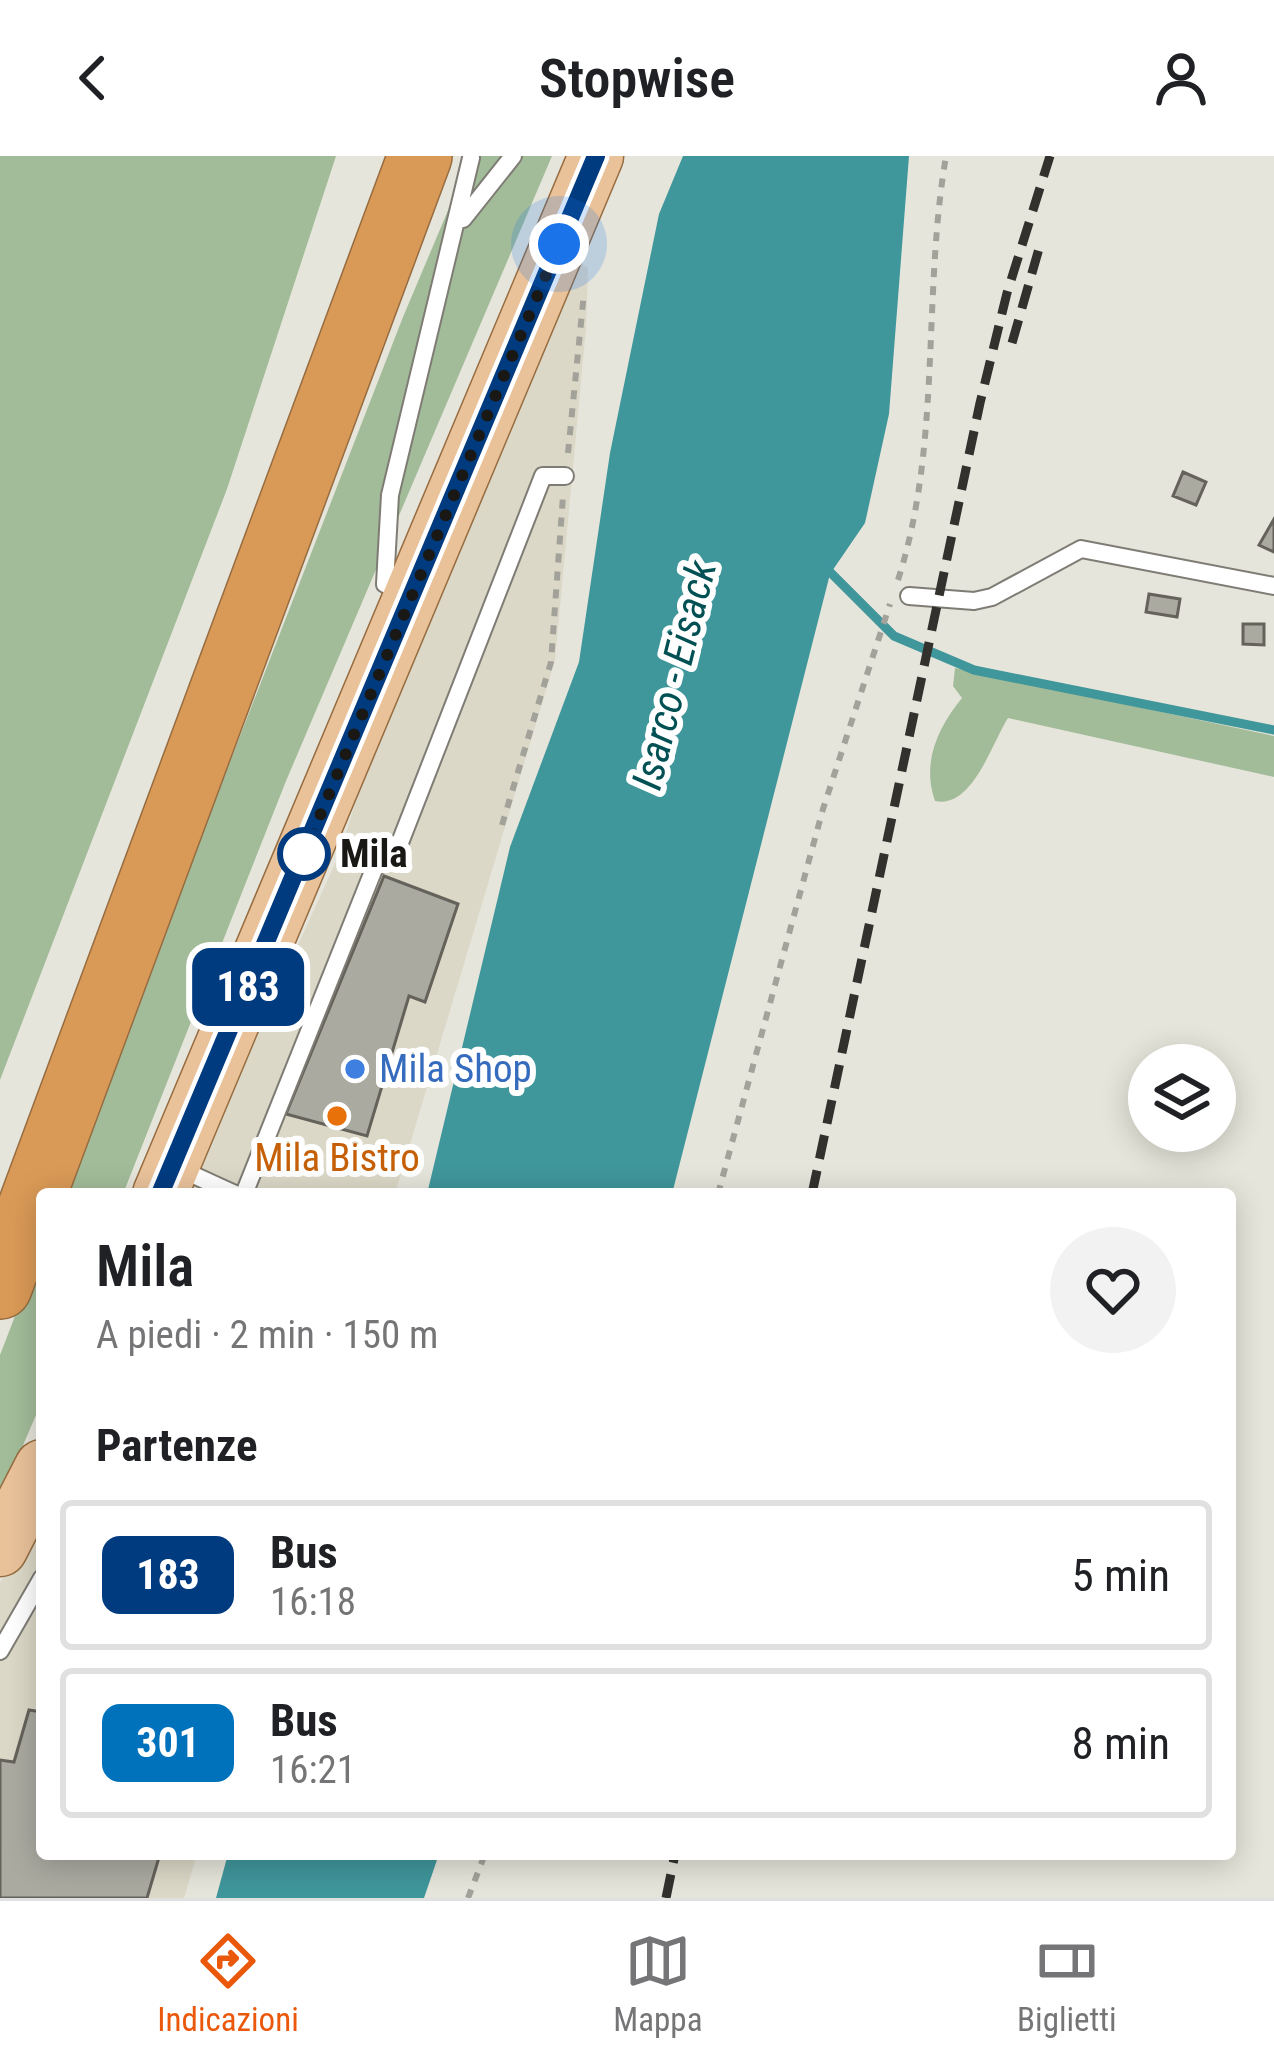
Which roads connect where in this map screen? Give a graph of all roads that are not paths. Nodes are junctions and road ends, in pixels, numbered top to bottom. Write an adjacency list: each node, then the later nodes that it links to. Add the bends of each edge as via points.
1 (385, 156): 10 (highway)
2 (513, 156): 5 (lane)
3 (596, 156): 8 (main road)
4 (445, 157): 5 (lane); 12 (highway)
5 (459, 225): 8 (lane, via 390,495 385,584)
6 (565, 476): 14 (lane, via 543,476 401,840 374,869)
7 (1274, 586): 9 (lane, via 1082,549 992,597)
8 (410, 596): 11 (main road)
9 (909, 596)
10 (0, 1177)
11 (166, 1179): 13 (lane)
12 (39, 1188)
13 (210, 1188)
14 (241, 1188)
15 (36, 1196): 16 (highway)
16 (0, 1287)
17 (36, 1479): 18 (main road)
18 (0, 1549)
19 (36, 1589): 20 (lane)
20 (0, 1652)

